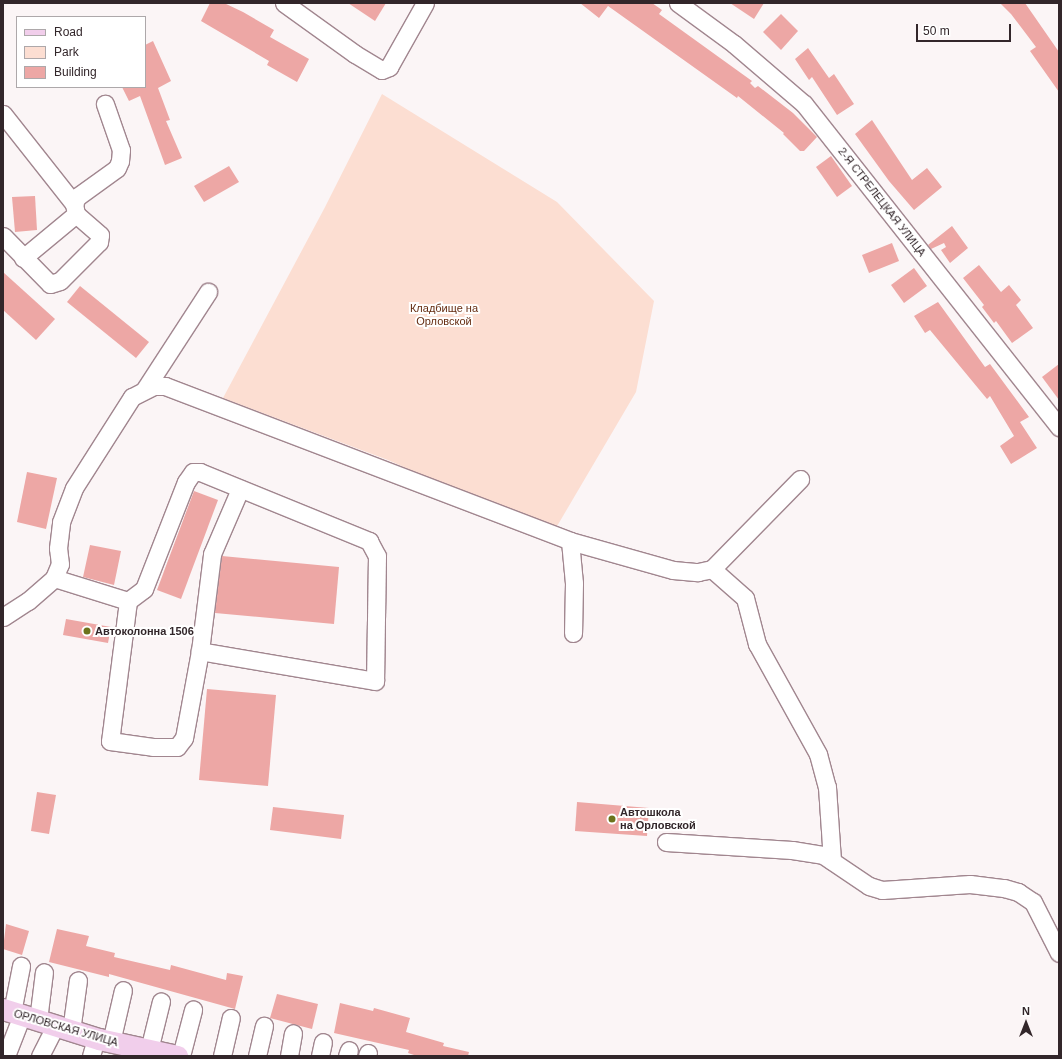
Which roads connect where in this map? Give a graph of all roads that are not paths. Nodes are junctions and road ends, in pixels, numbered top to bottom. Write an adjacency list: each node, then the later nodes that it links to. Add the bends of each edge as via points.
1 (284, 3): 2 (street, via 382,70 389,67)
2 (425, 3)
3 (678, 3): 11 (street, 2-Я СТРЕЛЕЦКАЯ УЛИЦА, via 734,44 804,104)
4 (105, 104): 6 (street, via 121,150 120,161 117,168 77,197)
5 (3, 114): 6 (street)
6 (75, 209): 8 (street); 8 (street, via 100,235 99,242 60,281 50,284)
7 (3, 236): 8 (street)
8 (23, 258)
9 (208, 292): 10 (street)
10 (145, 389): 14 (street, via 165,386); 16 (street, via 132,397 74,488 61,522 58,544 60,564)
11 (1059, 427)
12 (800, 479): 15 (street)
13 (240, 488): 17 (street, via 200,472 193,472 186,482 144,589); 20 (street, via 212,554); 20 (street, via 369,541 377,556 375,682)
14 (570, 541): 15 (street, via 673,570 698,572); 19 (street, via 574,583)
15 (712, 569): 22 (street, via 745,598 757,644 818,754 827,787)
16 (54, 578): 17 (street); 18 (street, via 28,601)
17 (128, 601): 20 (street, via 110,741 152,748 177,747 184,738)
18 (3, 617)
19 (573, 633)
20 (200, 651)
21 (666, 842): 22 (street, via 799,851 822,855)
22 (832, 861): 23 (street, via 869,886 882,890 970,884 1018,892 1033,902)
23 (1059, 953)
24 (21, 966): 31 (street)
25 (44, 972): 31 (street)
26 (78, 980): 31 (street)
27 (123, 990): 34 (street)
28 (161, 1001): 35 (street)
29 (193, 1010): 39 (street)
30 (231, 1018): 40 (street)
31 (34, 1019): 34 (main road, ОРЛОВСКАЯ УЛИЦА); 36 (street); 37 (street)
32 (264, 1026): 41 (street)
33 (294, 1033): 42 (street)
34 (99, 1046): 35 (main road, ОРЛОВСКАЯ УЛИЦА)
35 (141, 1051): 38 (main road, ОРЛОВСКАЯ УЛИЦА)
36 (6, 1056)
37 (40, 1056)
38 (177, 1056)
39 (182, 1056)
40 (222, 1056)
41 (257, 1056)
42 (289, 1056)

